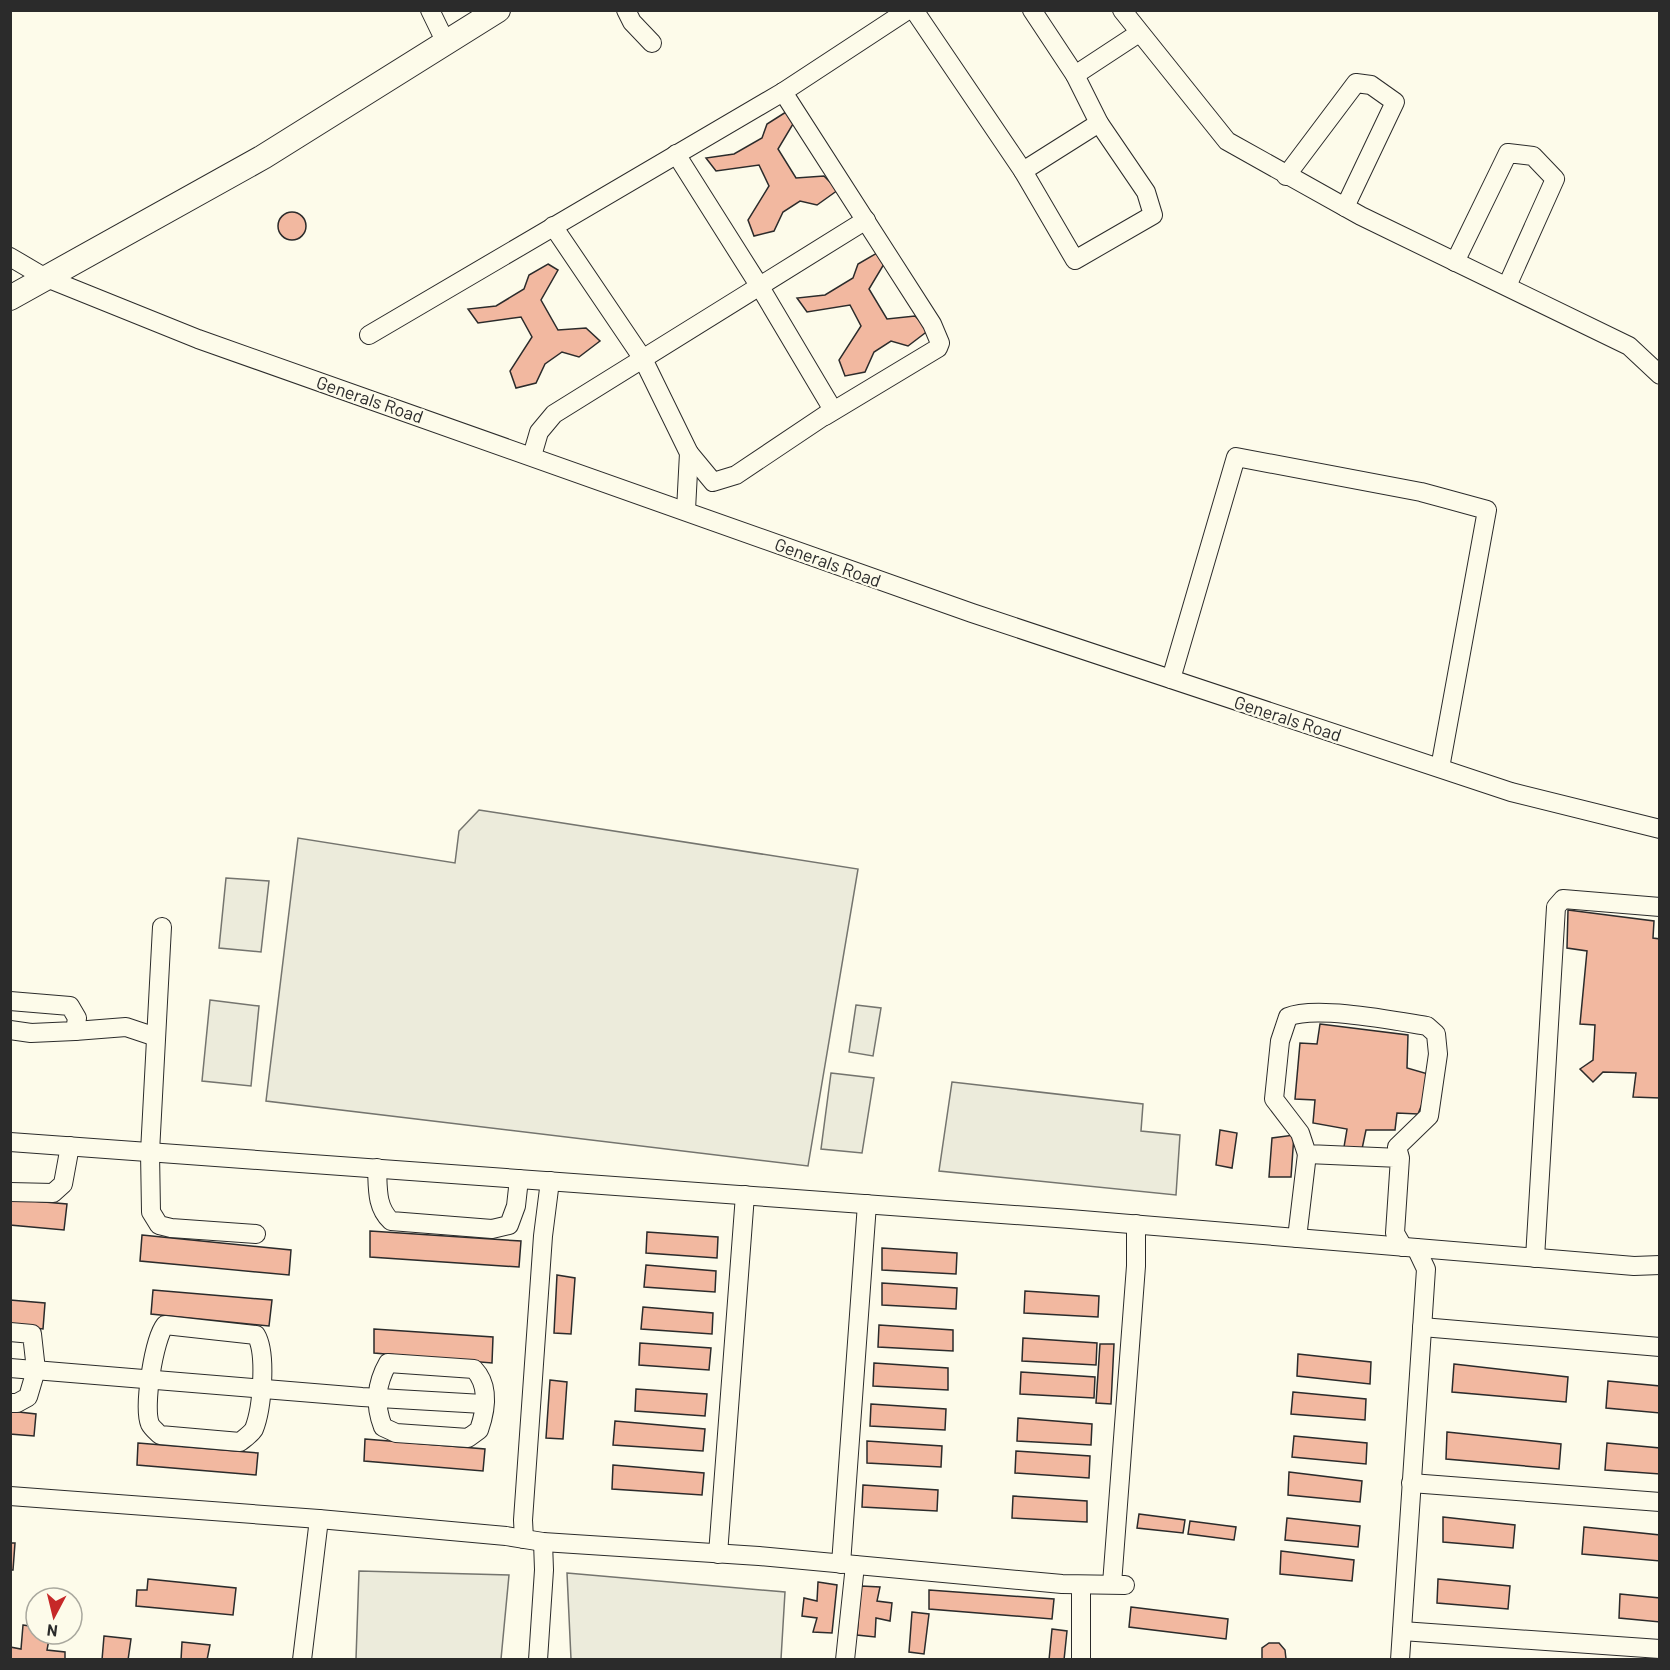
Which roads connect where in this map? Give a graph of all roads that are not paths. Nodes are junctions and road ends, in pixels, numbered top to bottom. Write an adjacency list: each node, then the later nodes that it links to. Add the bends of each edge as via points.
1 (430, 10): 9 (street)
2 (498, 10): 9 (main road)
3 (626, 10): 10 (street)
4 (908, 10): 12 (street)
5 (914, 10): 15 (street)
6 (1032, 10): 11 (street)
7 (1122, 10): 8 (street)
8 (1139, 33): 11 (street); 16 (street, via 1227,141)
9 (446, 43): 22 (main road, via 263,157)
10 (652, 43)
11 (1075, 75): 13 (street)
12 (783, 92): 14 (street); 18 (street)
13 (1099, 123): 15 (street); 15 (street, via 1146,192 1153,215 1075,260)
14 (676, 154): 19 (street); 24 (street)
15 (1023, 171)
16 (1286, 176): 17 (street); 17 (street, via 1356,83 1371,85 1395,102)
17 (1345, 207): 21 (street)
18 (866, 220): 24 (street); 29 (street, via 940,343 938,348)
19 (553, 226): 26 (street); 27 (street)
20 (10, 257): 22 (street, Generals Road)
21 (1455, 262): 23 (street); 23 (street, via 1508,153 1533,156 1555,179)
22 (44, 277): 25 (main road); 31 (street, Generals Road, via 198,339)
23 (1507, 286): 28 (street, via 1629,346)
24 (760, 287): 27 (street); 29 (street, via 833,410)
25 (10, 298)
26 (369, 335)
27 (643, 360): 30 (street); 31 (street, via 555,414 539,432)
28 (1659, 375)
29 (825, 416): 30 (street, via 735,475 713,482)
30 (689, 453): 32 (street)
31 (532, 456): 32 (street, Generals Road)
32 (686, 510): 33 (street, Generals Road, via 972,613)
33 (1171, 679): 34 (street, Generals Road); 34 (street, via 1236,457 1421,492 1487,510)
34 (1440, 768): 35 (street, Generals Road, via 1511,792)
35 (1659, 829)
36 (1659, 907): 57 (street, via 1563,899 1556,907)
37 (162, 927): 41 (street)
38 (10, 1001): 40 (street, via 70,1006 77,1018)
39 (10, 1030): 40 (street)
40 (75, 1030): 41 (street, via 126,1027)
41 (156, 1037): 44 (street)
42 (10, 1142): 43 (street)
43 (70, 1146): 44 (street); 50 (street, via 63,1184 53,1193)
44 (150, 1152): 47 (street); 54 (street, via 151,1212 159,1225)
45 (1307, 1154): 46 (street); 46 (street, via 1300,1133 1274,1099 1280,1041 1288,1017 1297,1013 1341,1014 1427,1026 1436,1034 1438,1054 1429,1116 1397,1147); 55 (street)
46 (1400, 1158): 56 (street, via 1395,1233)
47 (377, 1168): 48 (street); 48 (street, via 378,1198 382,1213 391,1221 492,1229 509,1225)
48 (519, 1179): 49 (street)
49 (550, 1181): 51 (street); 73 (street)
50 (10, 1192)
51 (745, 1195): 52 (street); 75 (street)
52 (867, 1204): 53 (street); 76 (street)
53 (1136, 1224): 55 (street); 77 (street, via 1119,1584)
54 (256, 1234)
55 (1297, 1238): 56 (street)
56 (1410, 1247): 57 (street); 59 (street, via 1426,1269)
57 (1535, 1258): 58 (street)
58 (1659, 1265)
59 (1422, 1327): 61 (street); 69 (street)
60 (10, 1332): 63 (street, via 32,1334)
61 (1659, 1347)
62 (10, 1368): 63 (street)
63 (36, 1370): 64 (street); 67 (street, via 28,1397)
64 (151, 1379): 65 (street); 65 (street, via 150,1423 159,1436 203,1441 240,1442 253,1432); 65 (street, via 157,1334 165,1325 256,1335 263,1361)
65 (260, 1388): 66 (street)
66 (377, 1398): 68 (street); 68 (street, via 377,1413 383,1427 396,1433 468,1438 479,1431); 68 (street, via 381,1375 388,1363 474,1369 484,1379)
67 (10, 1403)
68 (483, 1404)
69 (1411, 1483): 71 (street); 78 (street)
70 (10, 1496): 72 (street)
71 (1659, 1502)
72 (319, 1519): 73 (street); 80 (street)
73 (524, 1539): 74 (street)
74 (543, 1542): 75 (street); 81 (street)
75 (718, 1554): 76 (street)
76 (848, 1564): 77 (street); 82 (street)
77 (1082, 1585): 83 (street)
78 (1402, 1631): 79 (street); 84 (street)
79 (1659, 1649)
80 (302, 1659)
81 (538, 1659)
82 (845, 1659)
83 (1081, 1659)
84 (1400, 1659)

